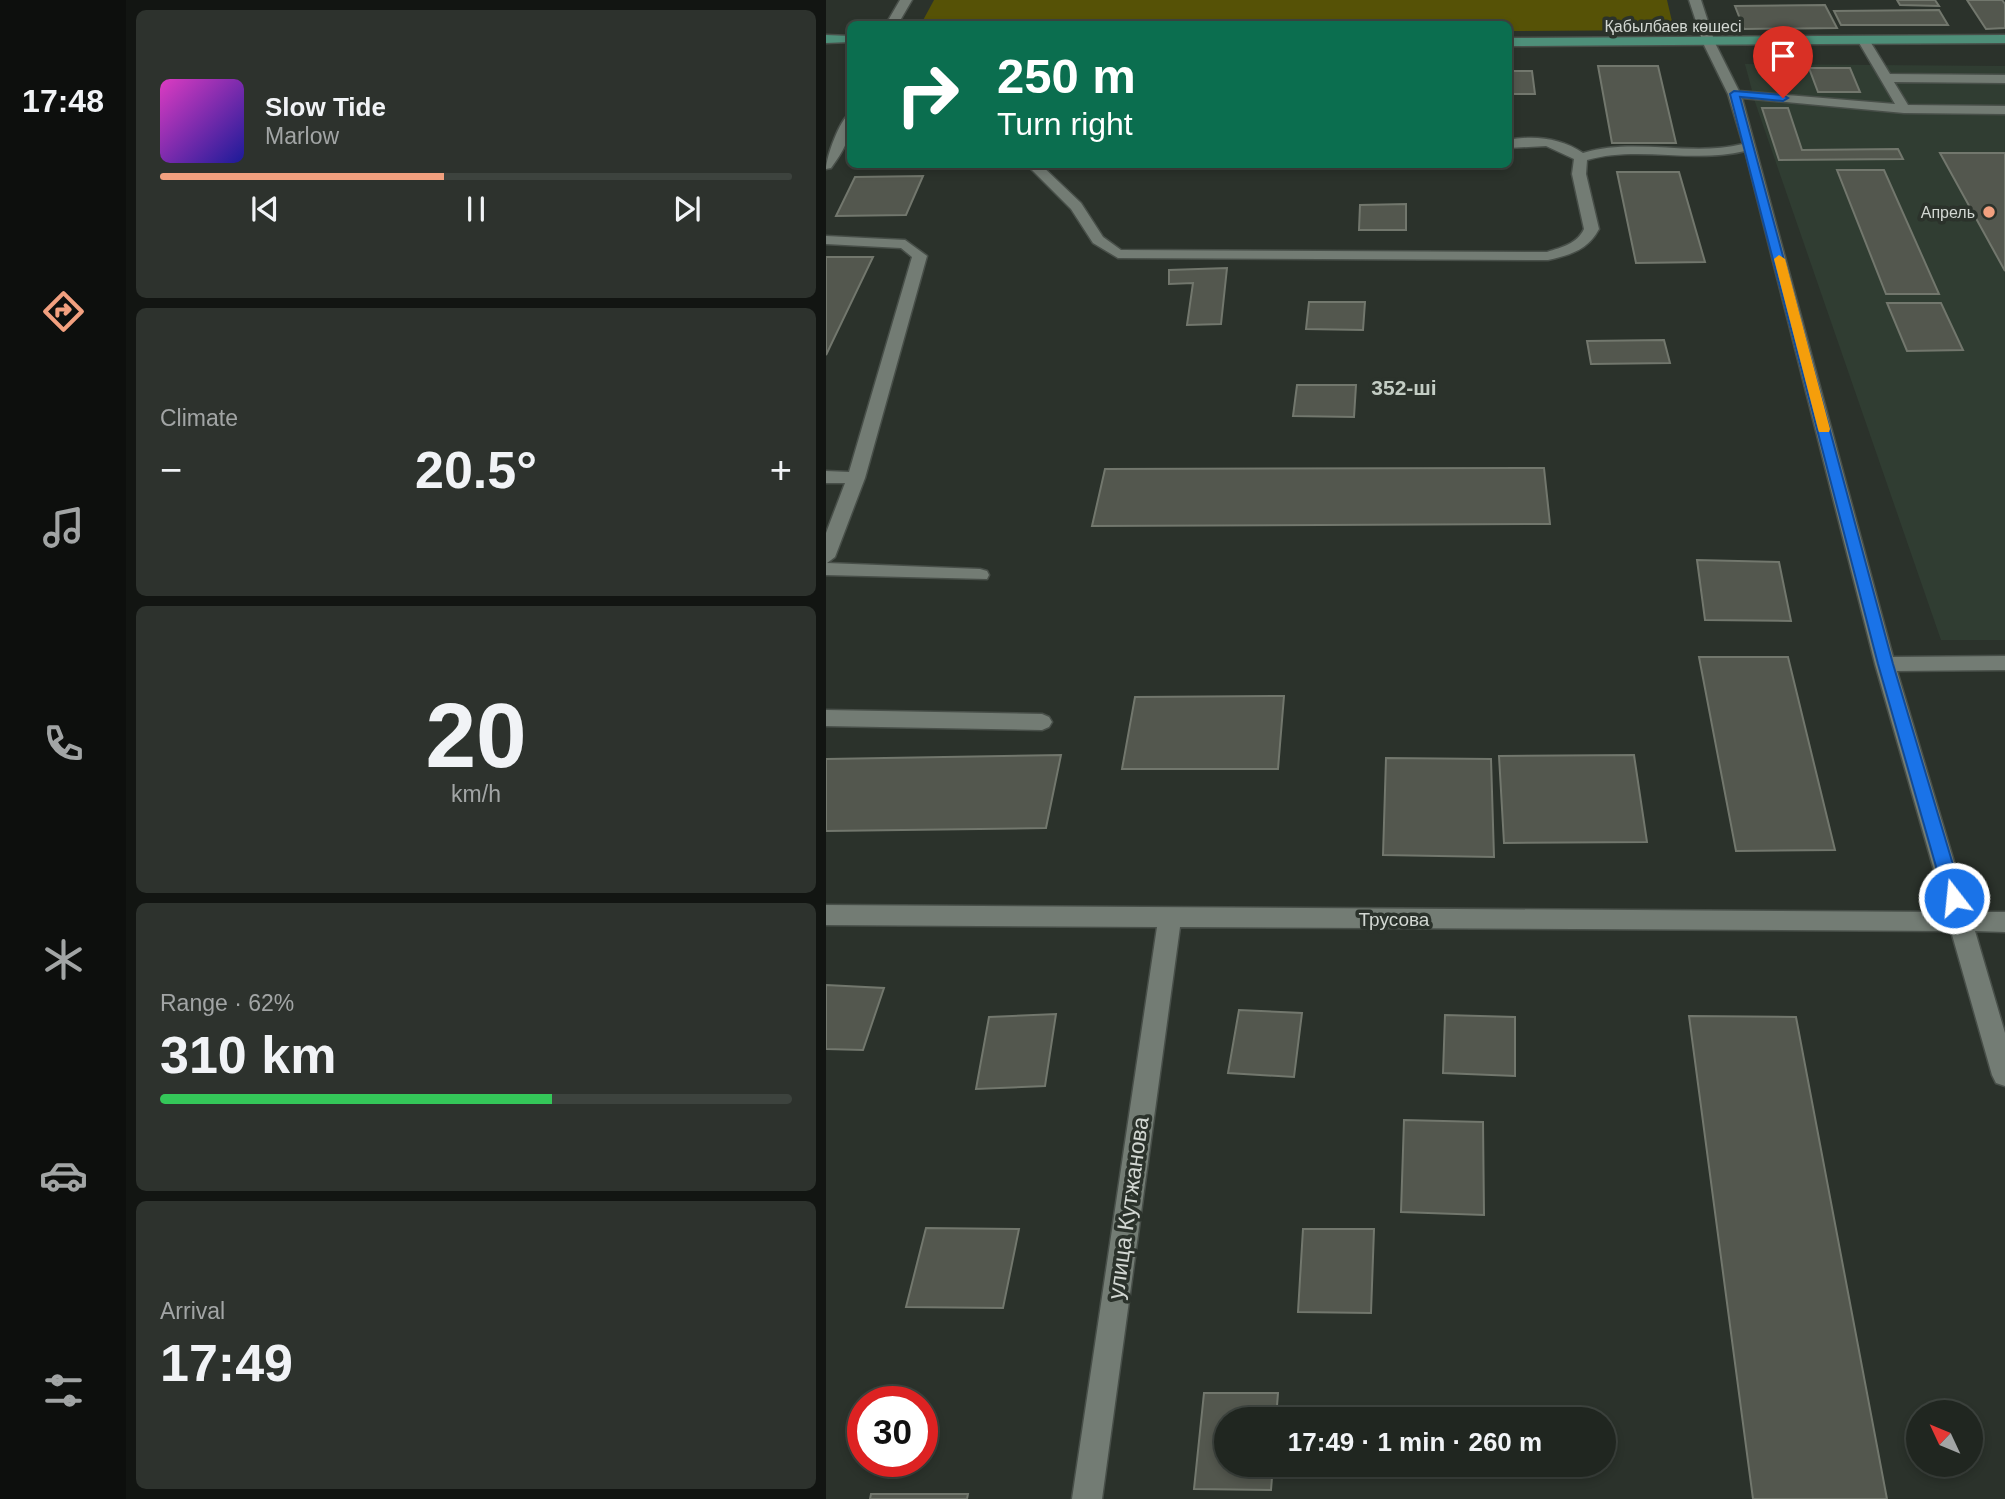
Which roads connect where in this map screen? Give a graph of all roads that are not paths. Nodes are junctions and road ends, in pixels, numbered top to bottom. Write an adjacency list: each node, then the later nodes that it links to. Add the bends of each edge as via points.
1 (906, 0): 3 (street)
2 (1695, 0): 9 (street)
3 (894, 21)
4 (826, 39): 5 (main road)
5 (847, 39)
6 (2005, 39): 7 (main road, Қабылбаев көшесі)
7 (1864, 41): 9 (main road, Қабылбаев көшесі); 10 (street)
8 (1512, 42): 9 (main road, Қабылбаев көшесі)
9 (1709, 43): 12 (street)
10 (1888, 78): 11 (street); 13 (street)
11 (2005, 79)
12 (1734, 94): 13 (street); 16 (street)
13 (1904, 109): 14 (street)
14 (2005, 110)
15 (1512, 144): 18 (street, via 1548,141)
16 (1750, 146): 18 (street, via 1722,153 1607,150); 28 (street)
17 (845, 147): 19 (street)
18 (1581, 158): 20 (street, via 1577,171 1592,218 1587,239 1574,251 1548,256 1118,254 1098,240 1076,206)
19 (826, 165)
20 (1036, 168)
21 (826, 240): 23 (street, via 905,244 920,256)
22 (826, 477): 23 (street)
23 (856, 478): 24 (street)
24 (826, 556)
25 (826, 569): 26 (street)
26 (980, 575)
27 (2005, 663): 28 (street)
28 (1885, 664): 34 (street)
29 (826, 718): 30 (street)
30 (1042, 722)
31 (826, 915): 32 (street, Трусова)
32 (1170, 917): 34 (street, Трусова); 36 (street, улица Кутжанова)
33 (2005, 922): 34 (street, Трусова)
34 (1962, 924): 35 (street)
35 (2005, 1075)
36 (1087, 1499)

